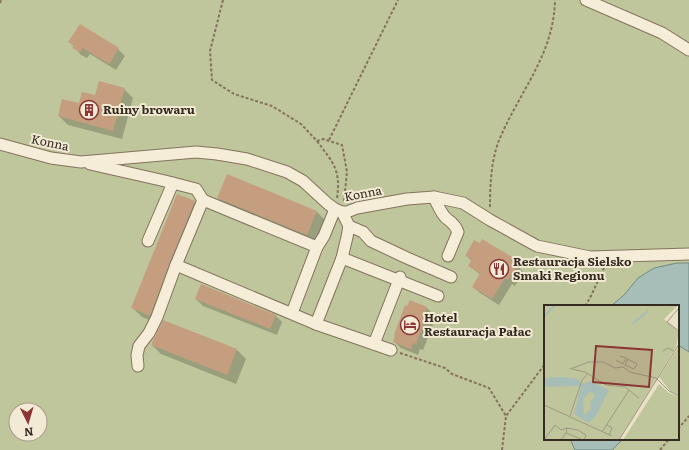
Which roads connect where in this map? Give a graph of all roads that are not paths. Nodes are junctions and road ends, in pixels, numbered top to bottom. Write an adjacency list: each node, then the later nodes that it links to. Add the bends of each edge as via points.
1 (586, 0): 2 (street, via 662,33)
2 (689, 50)
3 (0, 144): 4 (street, Konna, via 51,158)
4 (81, 162): 5 (street); 8 (street, Konna, via 196,152 247,159 274,167 303,181)
5 (173, 183): 7 (street, via 196,189); 10 (street)
6 (434, 197): 8 (street, Konna, via 407,199 347,212); 12 (street, Konna, via 463,203 537,246 590,257); 13 (street, via 441,211 455,224 458,232)
7 (203, 200): 11 (street); 15 (street)
8 (338, 210): 9 (street); 11 (street)
9 (349, 226): 14 (street); 16 (street, via 363,232 371,241)
10 (148, 241)
11 (317, 247): 19 (street)
12 (689, 254)
13 (448, 256)
14 (342, 258): 17 (street); 20 (street)
15 (176, 265): 19 (street); 23 (street, via 157,318 139,346)
16 (450, 277)
17 (399, 279): 18 (street); 21 (street)
18 (438, 296)
19 (292, 313): 20 (street)
20 (316, 324): 21 (street)
21 (374, 344): 22 (street)
22 (391, 350)
23 (138, 366)

